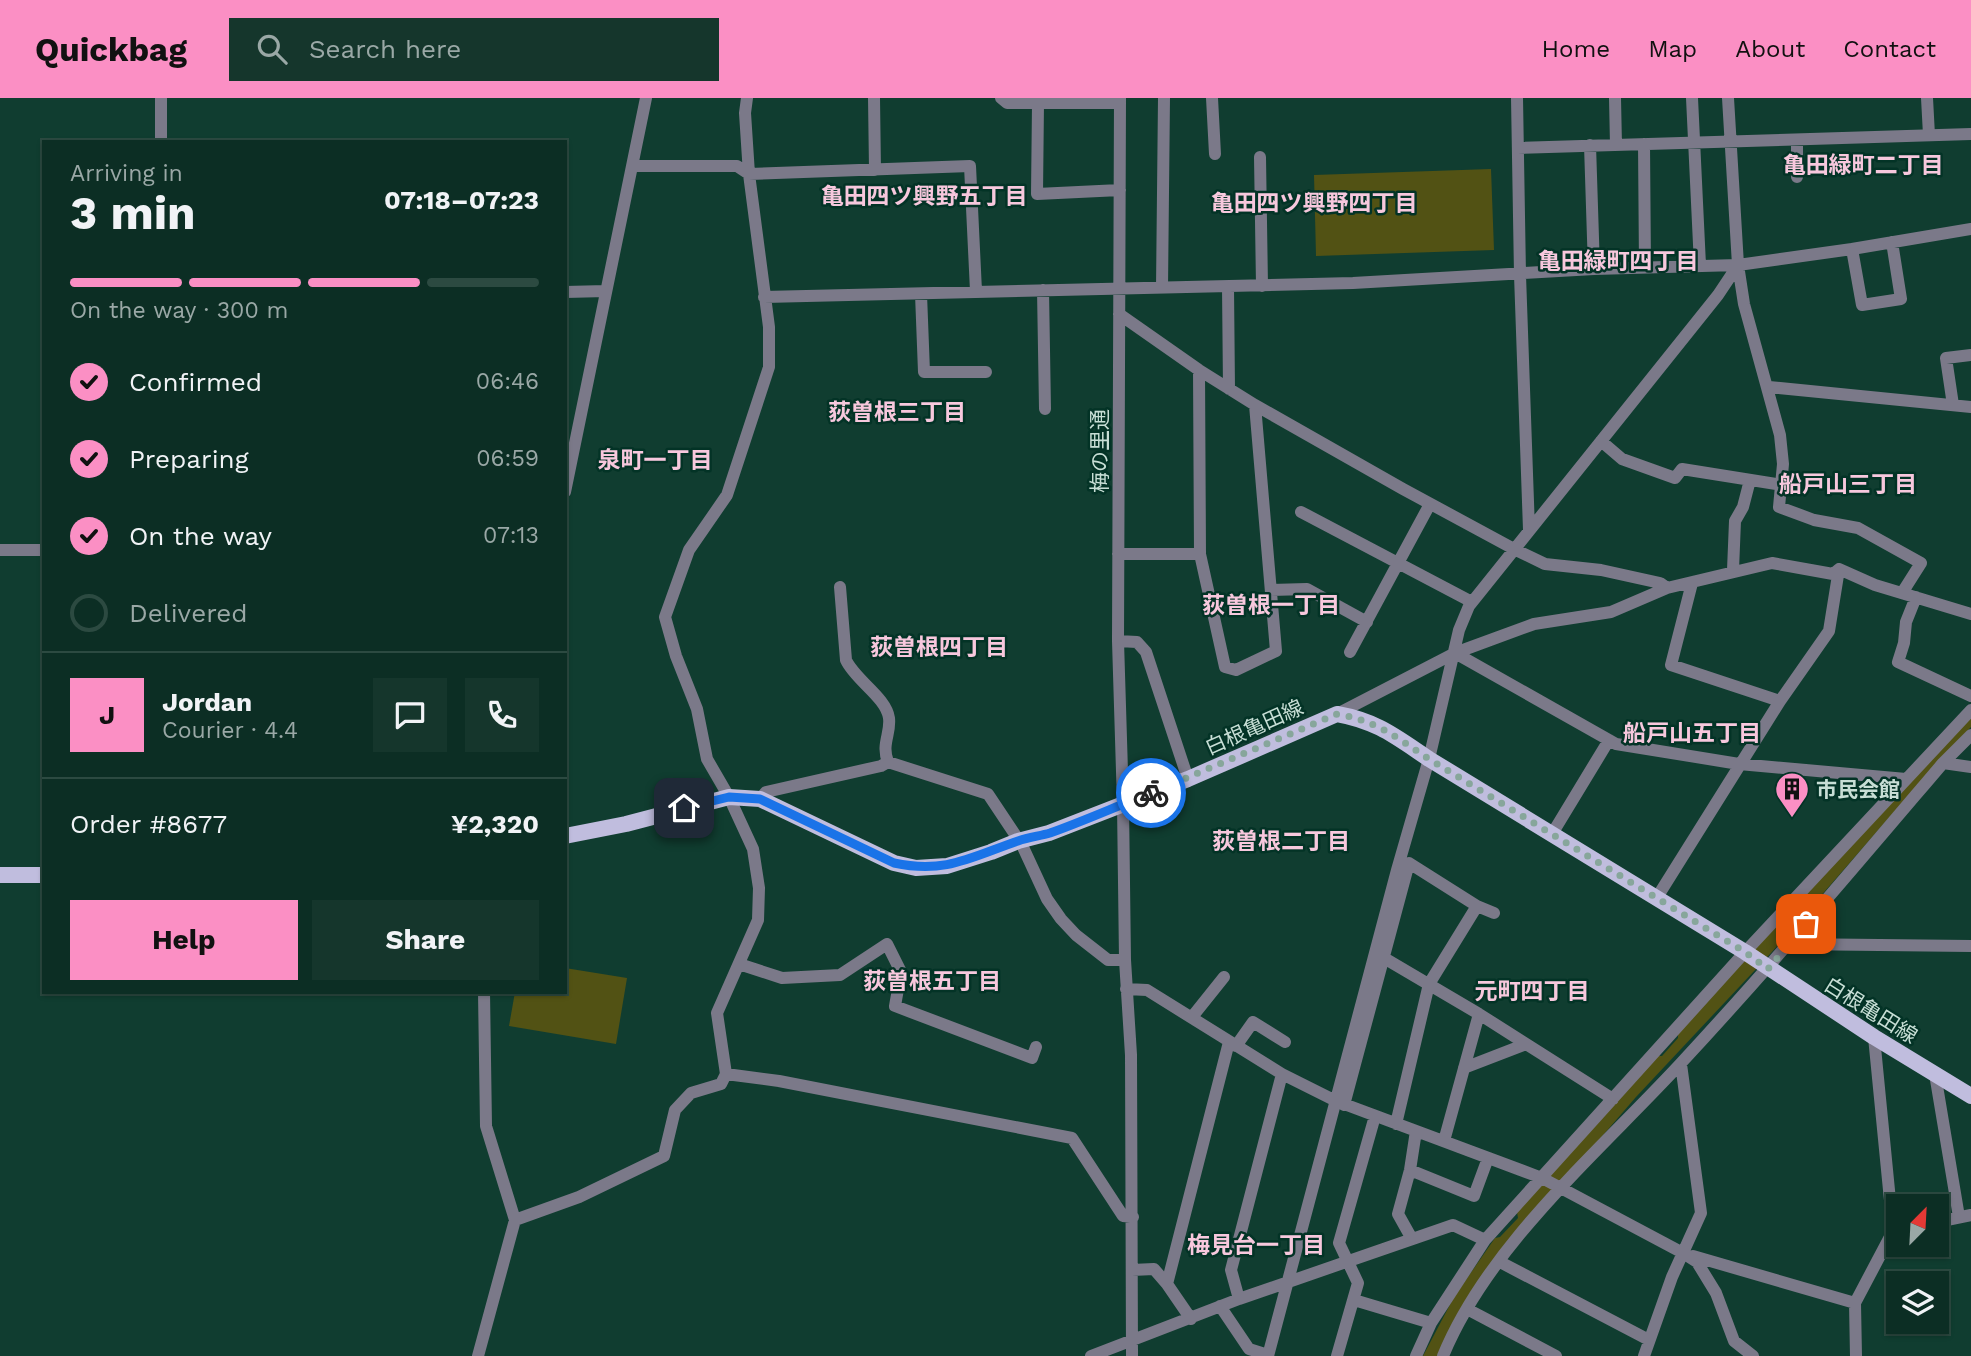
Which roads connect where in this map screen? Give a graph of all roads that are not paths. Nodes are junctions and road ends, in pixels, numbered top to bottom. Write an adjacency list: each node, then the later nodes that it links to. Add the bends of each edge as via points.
1 (161, 98): 18 (street)
2 (646, 98): 28 (street)
3 (747, 98): 30 (street)
4 (874, 98): 29 (street)
5 (1000, 98): 13 (street, via 1007,103)
6 (1164, 98): 43 (street)
7 (1212, 98): 26 (street)
8 (1517, 98): 25 (street)
9 (1615, 98): 24 (street)
10 (1692, 98): 20 (street)
11 (1728, 98): 21 (street)
12 (1927, 98): 17 (street)
13 (1022, 100): 15 (street)
14 (1120, 100): 15 (street); 32 (street, 梅の里通)
15 (1038, 103): 32 (street, via 1037,194)
16 (1971, 134): 17 (street)
17 (1928, 135): 19 (street)
18 (161, 140)
19 (1797, 140): 21 (street); 31 (street)
20 (1693, 142): 21 (street); 22 (street); 36 (street)
21 (1730, 143): 37 (street)
22 (1644, 144): 24 (street); 38 (street)
23 (1590, 145): 24 (street); 25 (street); 39 (street)
24 (1616, 145)
25 (1518, 148): 40 (street)
26 (1215, 154)
27 (1259, 157): 41 (street)
28 (632, 166): 30 (street, via 737,166); 46 (street)
29 (875, 170): 30 (street); 47 (street, via 970,166)
30 (749, 174): 50 (street)
31 (1797, 177)
32 (1120, 190): 44 (street, 梅の里通)
33 (1971, 229): 34 (street)
34 (1892, 242): 35 (street); 35 (street, via 1901,299 1862,305)
35 (1852, 249): 37 (street)
36 (1700, 265): 37 (street); 38 (street)
37 (1738, 265): 55 (street, via 1744,304); 61 (street)
38 (1645, 267): 39 (street)
39 (1594, 269): 40 (street)
40 (1520, 275): 41 (street); 67 (street)
41 (1262, 286): 42 (street)
42 (1228, 287): 43 (street); 56 (street)
43 (1162, 288): 44 (street)
44 (1119, 289): 45 (street); 51 (street, 梅の里通)
45 (1043, 290): 47 (street); 60 (street)
46 (606, 291): 48 (street); 63 (street)
47 (976, 291): 49 (street)
48 (567, 292)
49 (920, 294): 50 (street); 54 (street, via 924,372)
50 (764, 297): 101 (street, via 769,367 727,495 689,550 665,617 697,709 707,759)
51 (1119, 314): 53 (street); 71 (street, 梅の里通)
52 (1971, 355): 58 (street, via 1946,358)
53 (1199, 370): 56 (street); 72 (street)
54 (986, 372)
55 (1769, 387): 58 (street); 64 (street, via 1780,435)
56 (1229, 389): 57 (street)
57 (1255, 405): 65 (street); 79 (street)
58 (1953, 405): 59 (street)
59 (1971, 407)
60 (1045, 409)
61 (1601, 441): 62 (street, via 1622,459 1675,478 1682,469); 67 (street)
62 (1749, 480): 64 (street); 75 (street, via 1744,507 1735,521)
63 (567, 482)
64 (1782, 485): 80 (street, via 1779,507 1814,520 1858,528 1921,563)
65 (1430, 503): 68 (street); 73 (street)
66 (1301, 512): 73 (street)
67 (1529, 530): 68 (street)
68 (1514, 549): 78 (street, via 1545,564 1601,570); 82 (street)
69 (0, 550): 70 (street)
70 (42, 550)
71 (1118, 554): 72 (street); 85 (street, 梅の里通)
72 (1200, 554): 79 (street, via 1225,667 1236,670 1276,651)
73 (1399, 564): 82 (street); 84 (street)
74 (1839, 569): 75 (street, via 1833,575 1772,563); 80 (street); 89 (street, via 1829,631)
75 (1733, 570): 76 (street)
76 (1692, 583): 78 (street); 89 (street, via 1671,665)
77 (840, 587): 95 (street, via 846,660 889,717 884,752)
78 (1667, 588): 87 (street, via 1611,612 1534,624)
79 (1271, 590): 84 (street, via 1307,589)
80 (1902, 593): 81 (street)
81 (1916, 597): 83 (street); 88 (street, via 1899,662)
82 (1472, 602): 87 (street, via 1459,629)
83 (1971, 614)
84 (1367, 622): 86 (street)
85 (1118, 641): 99 (street, via 1137,642 1146,652); 103 (street, 梅の里通)
86 (1350, 652)
87 (1455, 653): 91 (street); 93 (street); 94 (street)
88 (1971, 696)
89 (1780, 701): 97 (street)
90 (1971, 710): 100 (street)
91 (1337, 714): 94 (main road, 白根亀田線, via 1379,725); 99 (main road, 白根亀田線)
92 (1971, 735): 96 (street)
93 (1609, 740): 97 (street); 104 (street)
94 (1429, 759): 104 (main road, 白根亀田線); 137 (street)
95 (888, 762): 102 (street, via 766,792); 106 (street, via 988,794)
96 (1943, 763): 98 (street); 112 (street)
97 (1739, 764): 100 (street); 109 (street)
98 (1971, 767)
99 (1188, 779): 103 (main road, 白根亀田線)
100 (1906, 779): 114 (street)
101 (729, 797): 102 (main road, 白根亀田線); 105 (main road, 白根亀田線); 117 (street, via 753,849 759,888 758,920)
102 (760, 799): 106 (main road, 白根亀田線, via 894,863 916,868 947,866)
103 (1123, 804): 106 (main road, 白根亀田線); 116 (street, 梅の里通)
104 (1552, 834): 109 (main road, 白根亀田線)
105 (567, 836)
106 (1018, 841): 116 (street, via 1060,919 1108,960)
107 (0, 875): 108 (main road)
108 (42, 875)
109 (1656, 898): 114 (main road, 白根亀田線)
110 (1477, 906): 111 (street); 115 (street, via 1409,863); 120 (street)
111 (1494, 913)
112 (1788, 944): 113 (street); 118 (street)
113 (1971, 946)
114 (1745, 952): 118 (main road, 白根亀田線); 136 (street)
115 (1384, 958): 120 (street); 137 (street)
116 (1125, 960): 121 (street, 梅の里通)
117 (739, 964): 129 (street, via 782,978 840,975 887,944 901,972 895,1006 1032,1058); 132 (street, via 717,1013)
118 (1768, 969): 125 (main road, 白根亀田線); 130 (street)
119 (1224, 977): 124 (street)
120 (1429, 985): 123 (street); 139 (street)
121 (1126, 989): 124 (street, via 1147,990); 148 (street, 梅の里通)
122 (484, 994): 149 (street, via 486,1126)
123 (1479, 1014): 128 (street); 131 (street)
124 (1192, 1017): 127 (street)
125 (1874, 1037): 134 (main road, 白根亀田線); 146 (street)
126 (1285, 1042): 127 (street, via 1252,1022)
127 (1233, 1044): 133 (street); 158 (street)
128 (1526, 1044): 131 (street); 136 (street)
129 (1036, 1047)
130 (1681, 1064): 145 (street); 153 (street, via 1701,1213)
131 (1464, 1068): 141 (street)
132 (726, 1074): 148 (street, via 1072,1139 1123,1216); 149 (street, via 721,1084 691,1093 675,1110 664,1156 579,1197)
133 (1282, 1074): 137 (street); 159 (street, via 1231,1270)
134 (1935, 1074): 135 (main road, 白根亀田線); 147 (street)
135 (1971, 1096)
136 (1613, 1099): 144 (street)
137 (1340, 1103): 138 (street); 157 (street)
138 (1375, 1116): 139 (street); 154 (street, via 1339,1243)
139 (1396, 1124): 140 (street)
140 (1416, 1131): 141 (street); 143 (street)
141 (1444, 1142): 142 (street)
142 (1488, 1158): 143 (street, via 1474,1196); 144 (street)
143 (1410, 1170): 150 (street, via 1398,1214)
144 (1542, 1178): 145 (street); 151 (street)
145 (1562, 1188): 153 (street); 155 (street)
146 (1892, 1194)
147 (1965, 1216)
148 (1133, 1217): 156 (street, 梅の里通)
149 (515, 1220): 169 (street)
150 (1412, 1239): 151 (street, via 1453,1225); 154 (street)
151 (1485, 1240): 165 (street)
152 (1886, 1248): 161 (street)
153 (1683, 1253): 161 (street); 166 (street); 177 (street, via 1697,1262 1716,1293 1734,1341)
154 (1350, 1262): 157 (street); 160 (street, via 1358,1283)
155 (1500, 1262): 163 (street); 166 (street)
156 (1132, 1270): 158 (street, via 1154,1269); 167 (street, 梅の里通)
157 (1287, 1283): 159 (street); 168 (street)
158 (1167, 1284): 164 (street)
159 (1239, 1299): 162 (street)
160 (1354, 1300): 165 (street); 172 (street)
161 (1855, 1303): 178 (street)
162 (1220, 1306): 164 (street); 168 (street, via 1249,1349)
163 (1467, 1309): 174 (street); 175 (street)
164 (1191, 1319): 167 (street)
165 (1431, 1323): 173 (street)
166 (1649, 1340): 176 (street)
167 (1132, 1341): 170 (street); 171 (street, 梅の里通)
168 (1268, 1355)
169 (478, 1356)
170 (1091, 1356)
171 (1132, 1356)
172 (1337, 1356)
173 (1416, 1356)
174 (1443, 1356)
175 (1556, 1356)
176 (1644, 1356)
177 (1753, 1356)
178 (1856, 1356)

